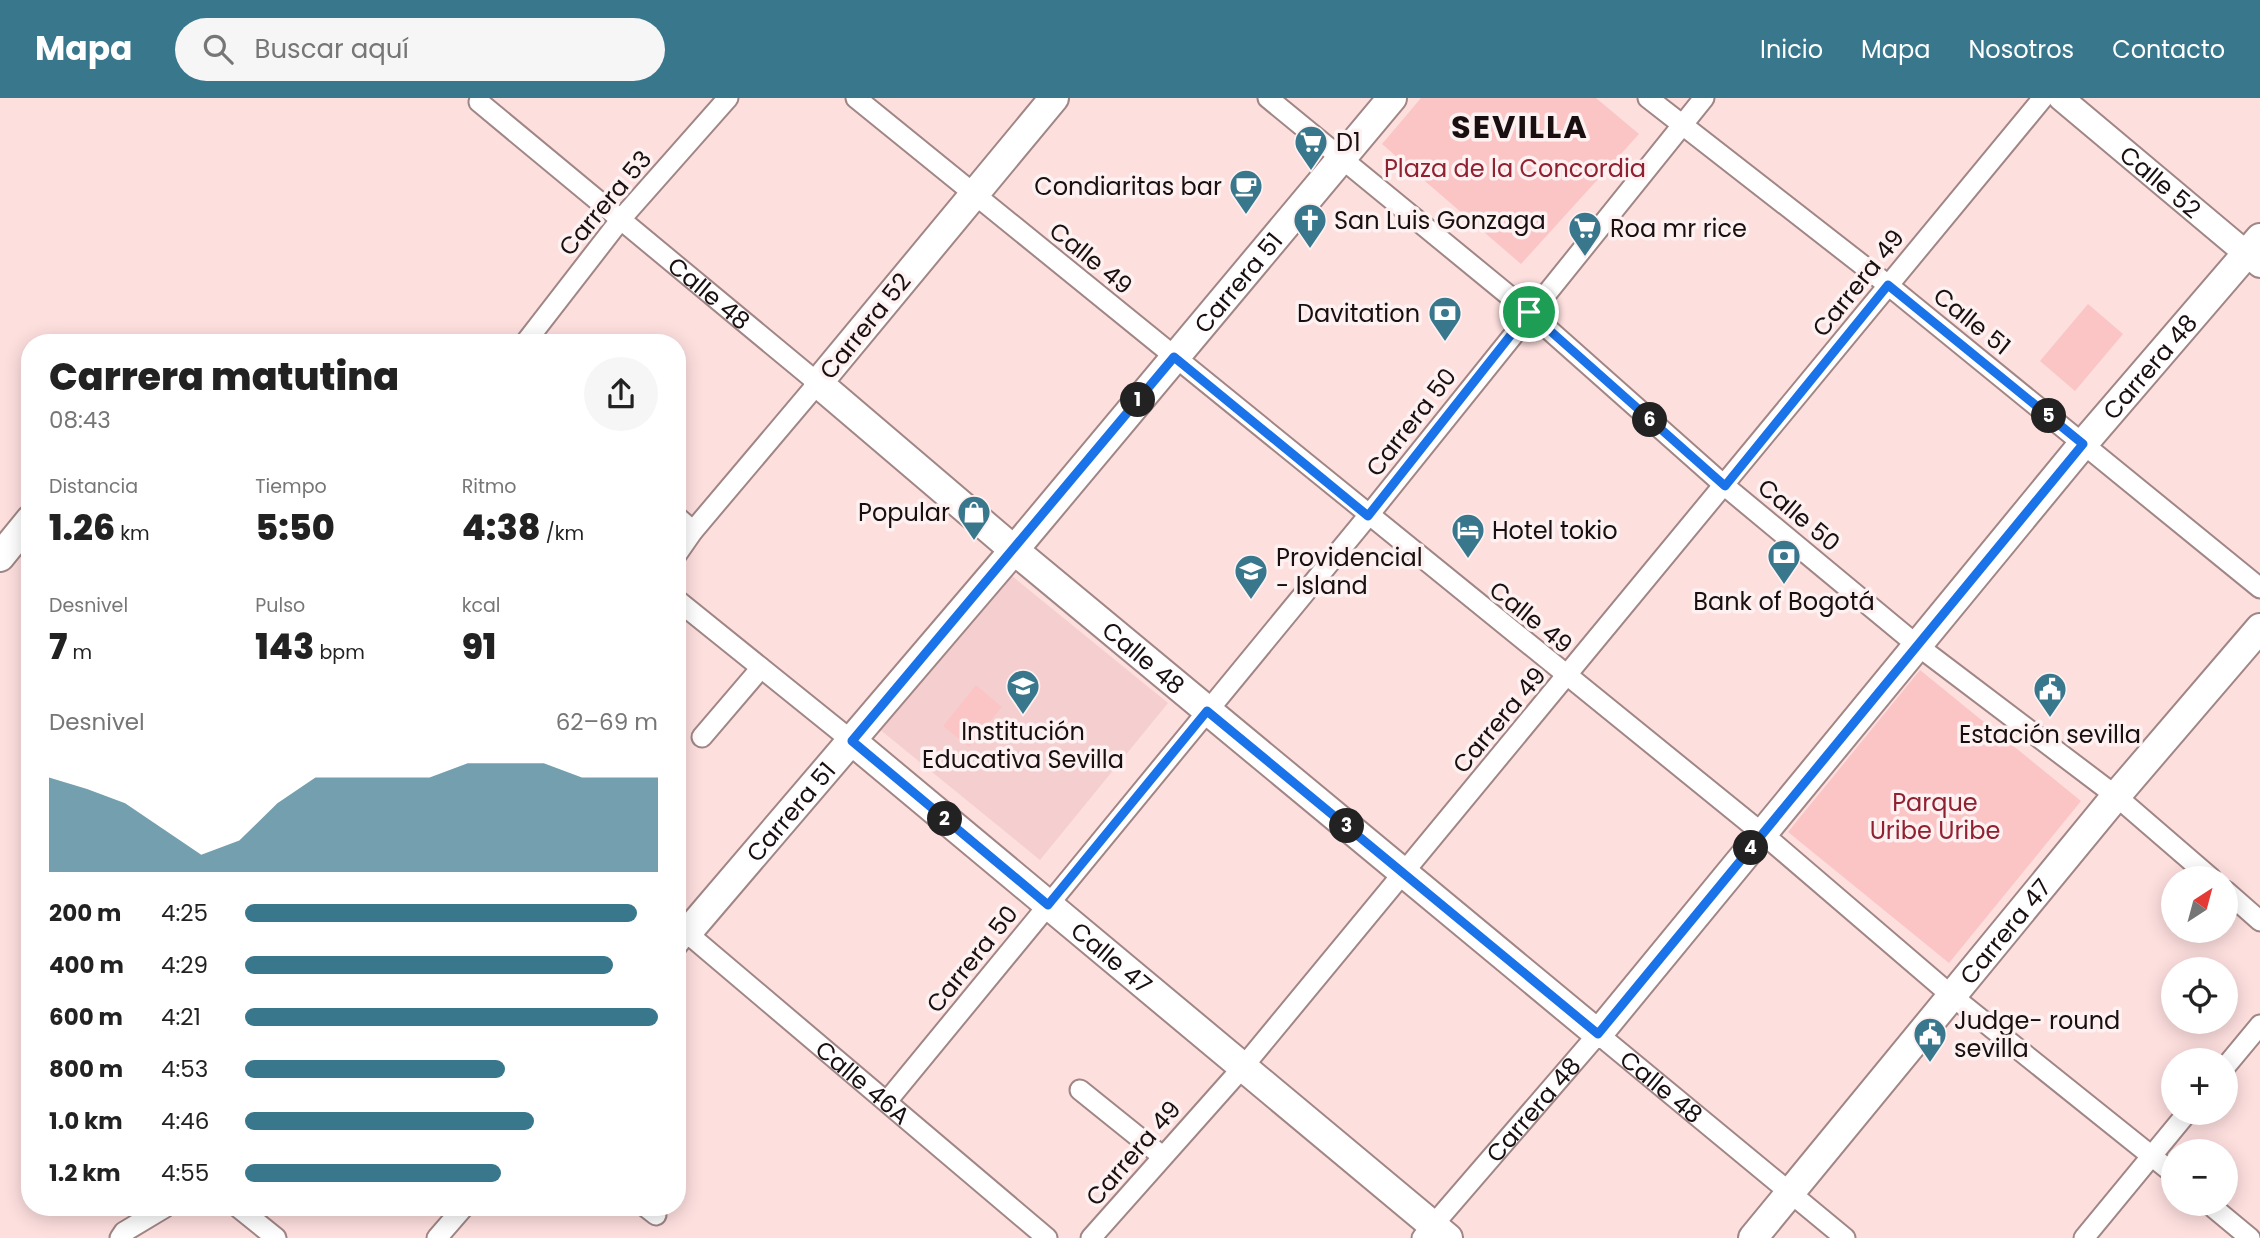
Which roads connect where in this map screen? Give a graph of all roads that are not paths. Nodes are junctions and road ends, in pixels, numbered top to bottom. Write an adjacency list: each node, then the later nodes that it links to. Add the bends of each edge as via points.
1 (728, 98): 14 (street, Carrera 53)
2 (856, 98): 13 (street, Calle 49)
3 (1054, 98): 13 (main road, Carrera 52)
4 (1268, 98): 12 (street, Calle 50)
5 (1392, 98): 12 (main road, Carrera 51)
6 (1648, 98): 11 (street, Calle 51)
7 (1704, 98): 11 (street, Carrera 50)
8 (2043, 98): 16 (street, Carrera 49)
9 (2061, 98): 15 (street, Calle 52)
10 (479, 102): 14 (street, Calle 48)
11 (1680, 124): 16 (street, Calle 51); 17 (street, Carrera 50)
12 (1343, 159): 17 (street, Calle 50); 19 (main road, Carrera 51)
13 (974, 194): 19 (street, Calle 49); 20 (main road, Carrera 52)
14 (621, 219): 18 (street, Carrera 53); 20 (street, Calle 48)
15 (2255, 253): 21 (main road, Carrera 48)
16 (1888, 285): 21 (street, Calle 51); 22 (street, Carrera 49)
17 (1529, 312): 22 (street, Calle 50); 23 (street, Carrera 50)
18 (532, 334)
19 (1174, 357): 23 (street, Calle 49); 28 (main road, Carrera 51)
20 (818, 383): 26 (street, Carrera 52); 28 (main road, Calle 48)
21 (2083, 444): 30 (street, Calle 51); 33 (main road, Carrera 48)
22 (1725, 486): 33 (street, Calle 50); 35 (street, Carrera 49)
23 (1368, 516): 35 (street, Calle 49); 36 (street, Carrera 50)
24 (686, 525): 26 (street)
25 (21, 531): 29 (main road)
26 (693, 531): 27 (street, Carrera 52)
27 (686, 541)
28 (1014, 550): 36 (main road, Calle 48); 38 (main road, Carrera 51)
29 (0, 557)
30 (2260, 589)
31 (686, 607): 34 (street, Calle 47)
32 (2260, 628): 39 (main road, Carrera 47)
33 (1918, 646): 39 (street, Calle 50); 40 (main road, Carrera 48)
34 (761, 668): 37 (street); 38 (street, Calle 47)
35 (1566, 678): 40 (street, Calle 49); 42 (street, Carrera 49)
36 (1207, 711): 42 (main road, Calle 48); 44 (street, Carrera 50)
37 (702, 737)
38 (852, 741): 44 (main road, Calle 47); 46 (main road, Carrera 51)
39 (2116, 796): 41 (street, Calle 50); 48 (main road, Carrera 47)
40 (1763, 834): 48 (street, Calle 49); 50 (main road, Carrera 48)
41 (2197, 866)
42 (1403, 873): 50 (main road, Calle 48); 52 (street, Carrera 49)
43 (2238, 901): 45 (street)
44 (1048, 905): 52 (main road, Calle 47); 54 (street, Carrera 50)
45 (2260, 920)
46 (686, 928)
47 (686, 938): 54 (street, Calle 46A)
48 (1952, 996): 57 (street, Calle 49); 59 (main road, Carrera 47)
49 (2260, 1026): 51 (street)
50 (1598, 1034): 59 (street, Calle 48); 64 (street, Carrera 48)
51 (2238, 1052)
52 (1243, 1067): 56 (street, Carrera 49); 64 (main road, Calle 47)
53 (1080, 1090): 56 (street)
54 (888, 1100): 68 (street, Calle 46A)
55 (2177, 1125): 57 (street)
56 (1162, 1156): 69 (street, Carrera 49)
57 (2152, 1156): 58 (street, Calle 49); 72 (street)
58 (2161, 1163)
59 (1790, 1193): 70 (main road, Carrera 47); 71 (street, Calle 48)
60 (152, 1216): 65 (street)
61 (249, 1216): 66 (street)
62 (456, 1216): 67 (street)
63 (2223, 1216): 73 (street)
64 (1434, 1234)
65 (120, 1238)
66 (276, 1238)
67 (437, 1238)
68 (1047, 1238)
69 (1091, 1238)
70 (1753, 1238)
71 (1845, 1238)
72 (2084, 1238)
73 (2250, 1238)

